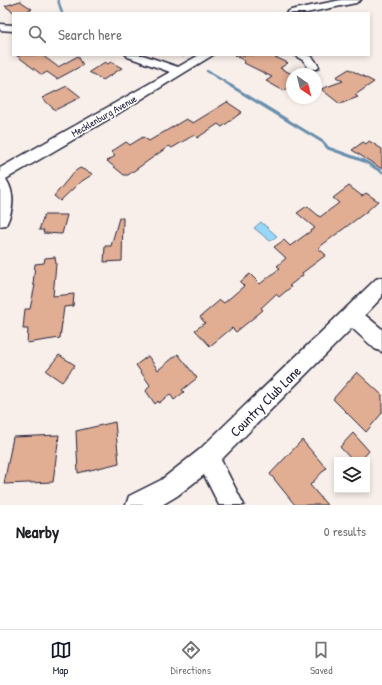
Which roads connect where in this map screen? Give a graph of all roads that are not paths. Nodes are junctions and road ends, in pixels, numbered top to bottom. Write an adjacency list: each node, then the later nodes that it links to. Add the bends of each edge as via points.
1 (356, 0): 2 (street)
2 (296, 12)
3 (0, 27): 4 (street)
4 (12, 28)
5 (135, 56): 9 (street)
6 (205, 56): 9 (street, Mecklenburg Avenue)
7 (302, 56): 8 (street, via 309,59)
8 (313, 67)
9 (178, 72): 10 (street, Mecklenburg Avenue)
10 (0, 175)
11 (0, 182): 12 (street, via 4,189 5,202)
12 (0, 220)
13 (382, 285): 14 (street, Country Club Lane)
14 (351, 315): 15 (street); 16 (street, Country Club Lane)
15 (382, 342)
16 (207, 458): 17 (street, Country Club Lane, via 169,488); 18 (street)
17 (138, 505)
18 (232, 505)

